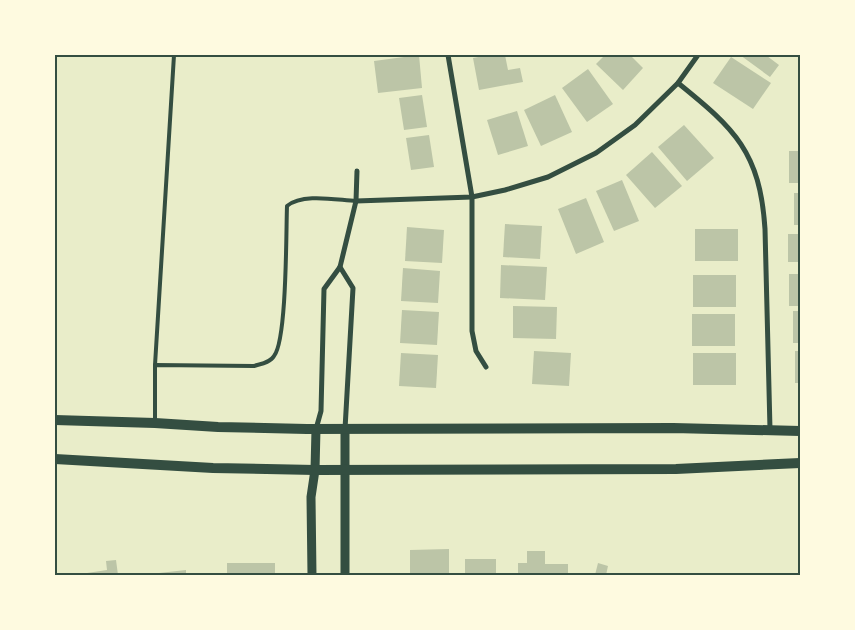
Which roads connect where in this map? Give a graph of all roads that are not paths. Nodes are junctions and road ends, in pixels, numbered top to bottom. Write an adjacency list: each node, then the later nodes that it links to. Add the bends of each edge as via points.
1 (174, 55): 9 (lane)
2 (448, 55): 6 (street)
3 (698, 55): 4 (street)
4 (678, 83): 6 (street, via 635,125 588,157 540,179); 15 (street, via 731,130 748,154 758,180 765,228)
5 (357, 171): 7 (street)
6 (472, 197): 7 (street); 10 (street, via 472,331 476,351)
7 (356, 201): 8 (street); 9 (lane, via 303,199 292,201 287,206 283,316 280,342 274,357 254,366)
8 (340, 267): 13 (street, via 324,289 322,411); 14 (street, via 353,288)
9 (155, 365): 12 (lane)
10 (486, 367)
11 (55, 420): 12 (main road)
12 (155, 423): 13 (main road)
13 (316, 428): 14 (main road); 19 (street)
14 (345, 428): 15 (main road); 20 (street)
15 (770, 429): 16 (main road)
16 (800, 431)
17 (55, 459): 19 (main road, via 204,468)
18 (800, 463): 20 (main road, via 676,469)
19 (315, 470): 20 (main road); 21 (street)
20 (344, 470): 22 (street)
21 (312, 575)
22 (345, 575)

